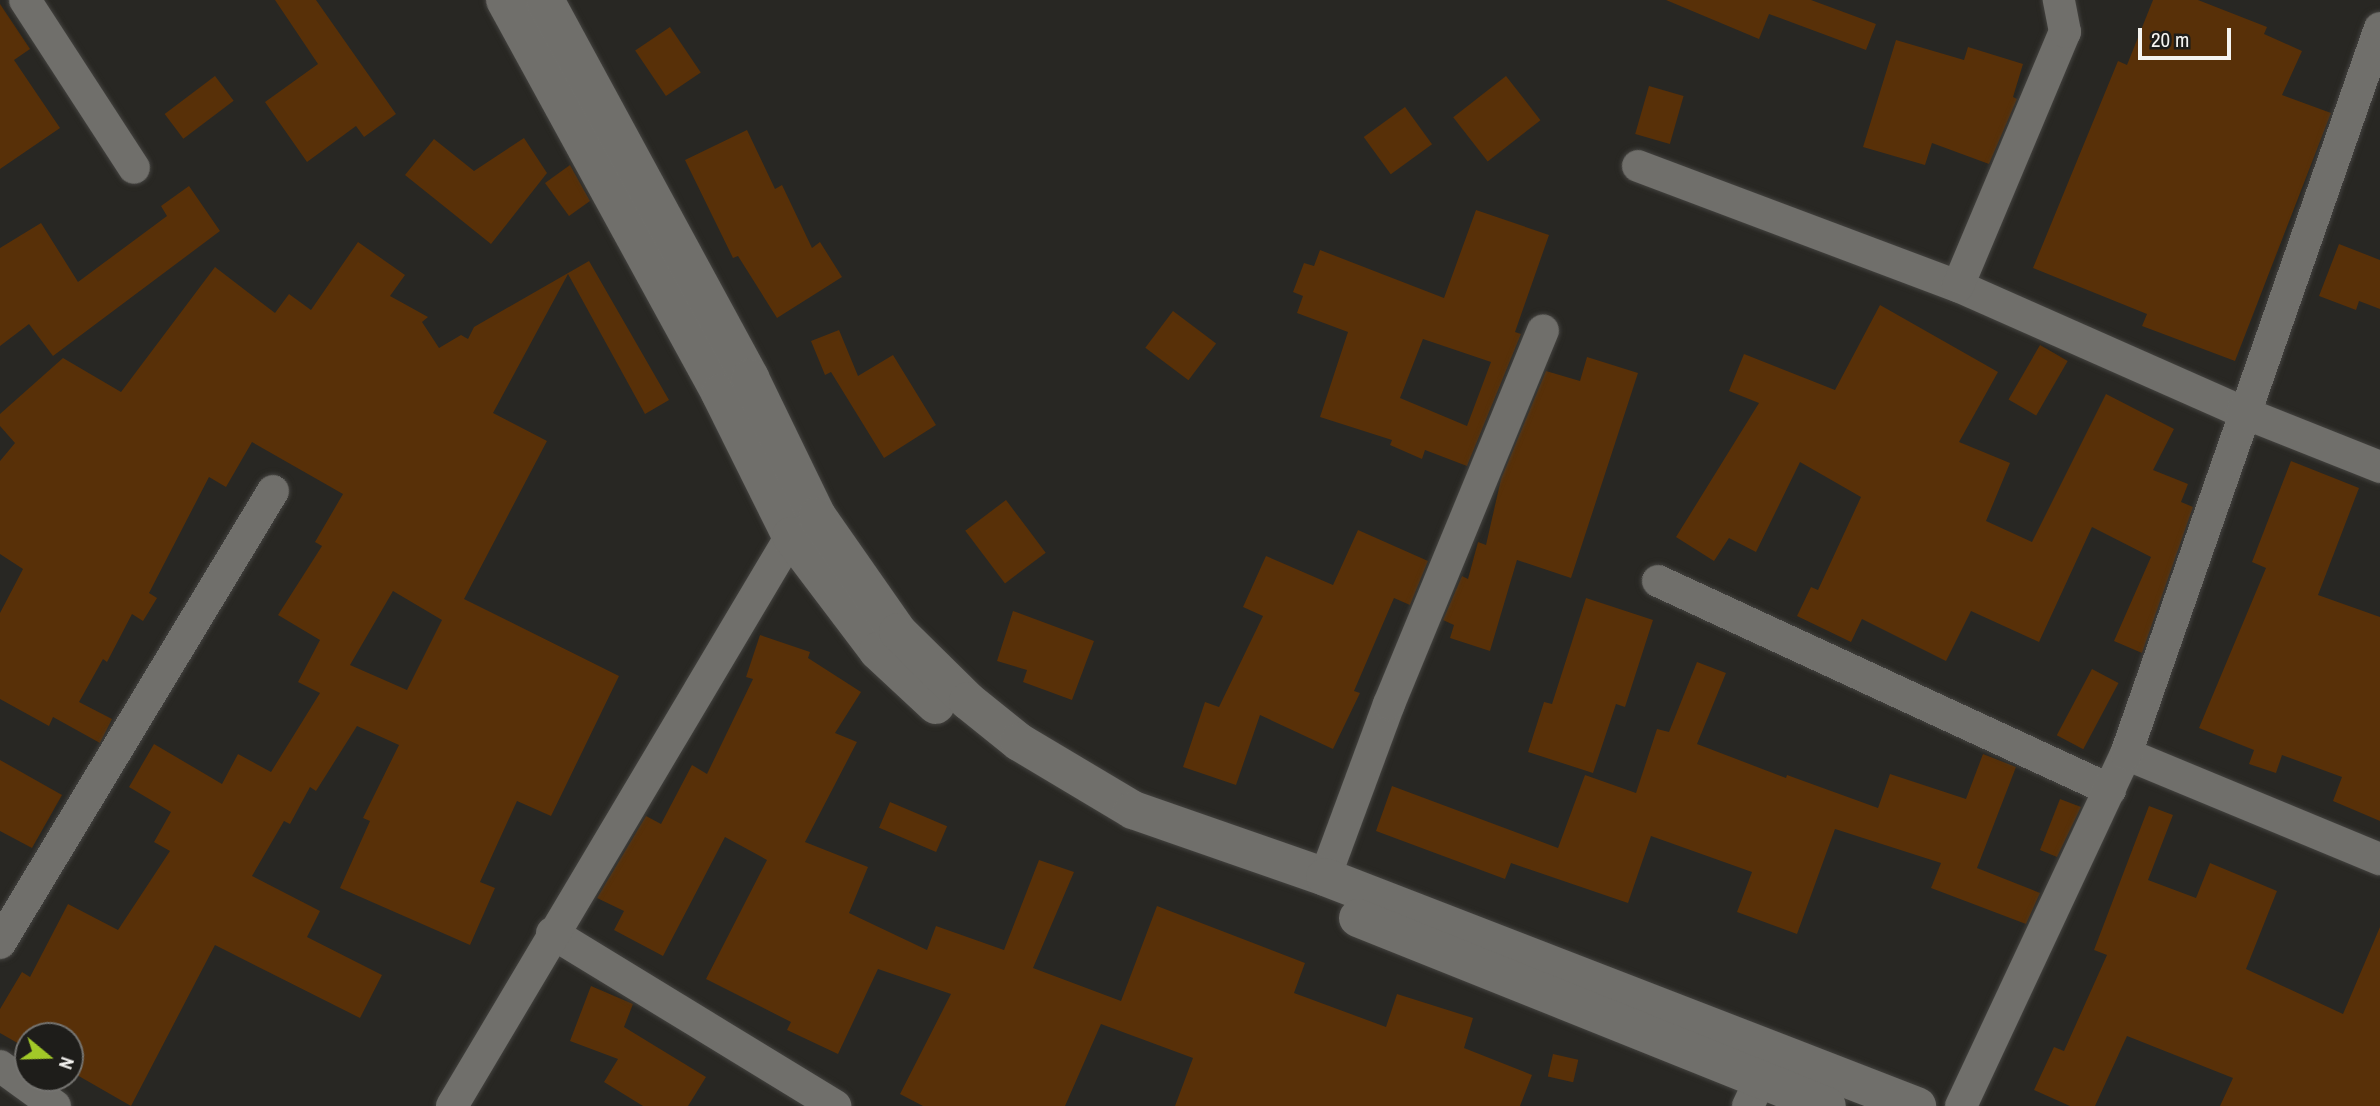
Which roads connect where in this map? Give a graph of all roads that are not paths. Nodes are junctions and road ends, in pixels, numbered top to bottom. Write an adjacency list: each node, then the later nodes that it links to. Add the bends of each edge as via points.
1 (26, 0): 7 (street)
2 (505, 0): 13 (street, via 707,369)
3 (545, 0): 18 (street, via 750,378 817,516 898,632 968,701 1018,742 1076,779 1133,810)
4 (2059, 0): 8 (street, via 2065,32)
5 (2380, 28): 10 (street)
6 (1638, 166): 8 (street)
7 (134, 168)
8 (1958, 286): 10 (street)
9 (1543, 330): 18 (street, via 1389,704)
10 (2242, 412): 11 (street); 15 (street)
11 (2380, 467)
12 (273, 491): 20 (street)
13 (791, 536): 19 (street); 22 (street, via 877,651 958,726 1069,800 1126,830)
14 (1658, 581): 16 (street)
15 (2126, 754): 16 (street); 17 (street)
16 (2110, 790): 28 (street)
17 (2380, 859)
18 (1325, 877): 27 (street)
19 (552, 933): 24 (street); 25 (street)
20 (0, 943)
21 (0, 1066): 23 (street)
22 (1754, 1093): 26 (street)
23 (32, 1101)
24 (452, 1106)
25 (835, 1106)
26 (1827, 1106)
27 (1917, 1106)
28 (1961, 1106)

